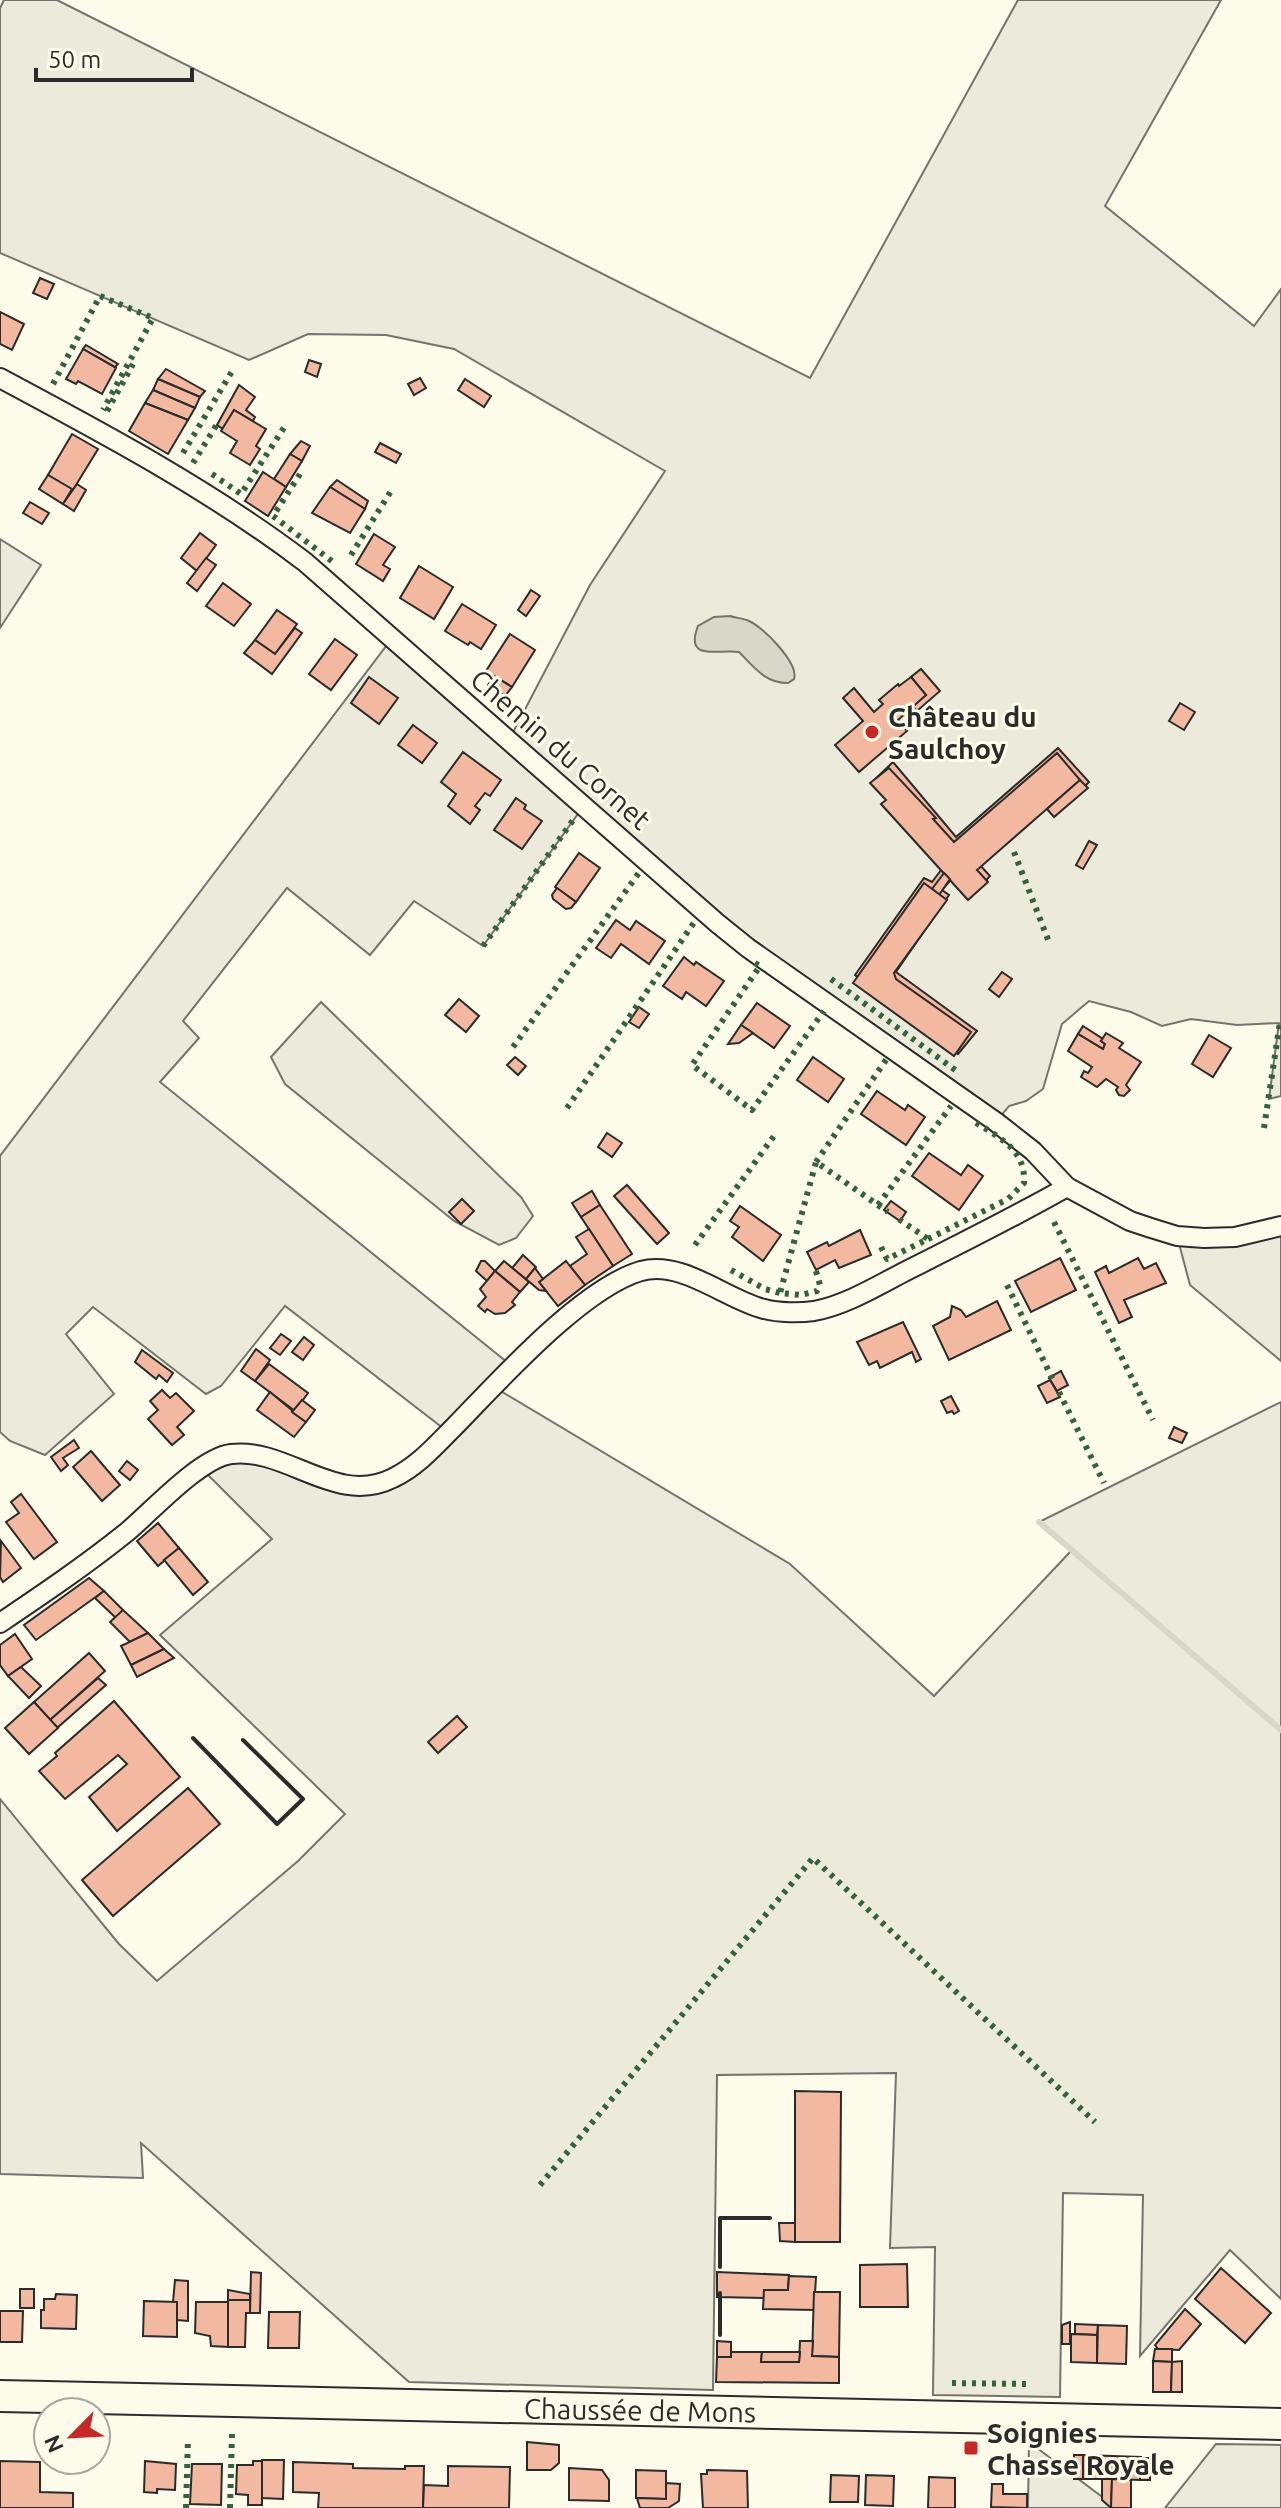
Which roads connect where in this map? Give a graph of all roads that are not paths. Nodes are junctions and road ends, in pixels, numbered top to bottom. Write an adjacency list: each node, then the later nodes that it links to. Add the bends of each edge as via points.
1 (0, 378): 2 (street, Chemin du Cornet, via 176,475 284,546 717,923 996,1122)
2 (1067, 1187): 3 (street, Chemin du Cornet, via 1130,1221 1177,1236 1235,1237); 4 (street, via 865,1292 813,1311 765,1309 679,1273 657,1269 626,1277 582,1304 396,1477 380,1484 336,1484 247,1454 218,1457 126,1533)
3 (1281, 1226)
4 (0, 1623)
5 (0, 2396): 6 (main road, Chaussée de Mons)
6 (1281, 2424)

